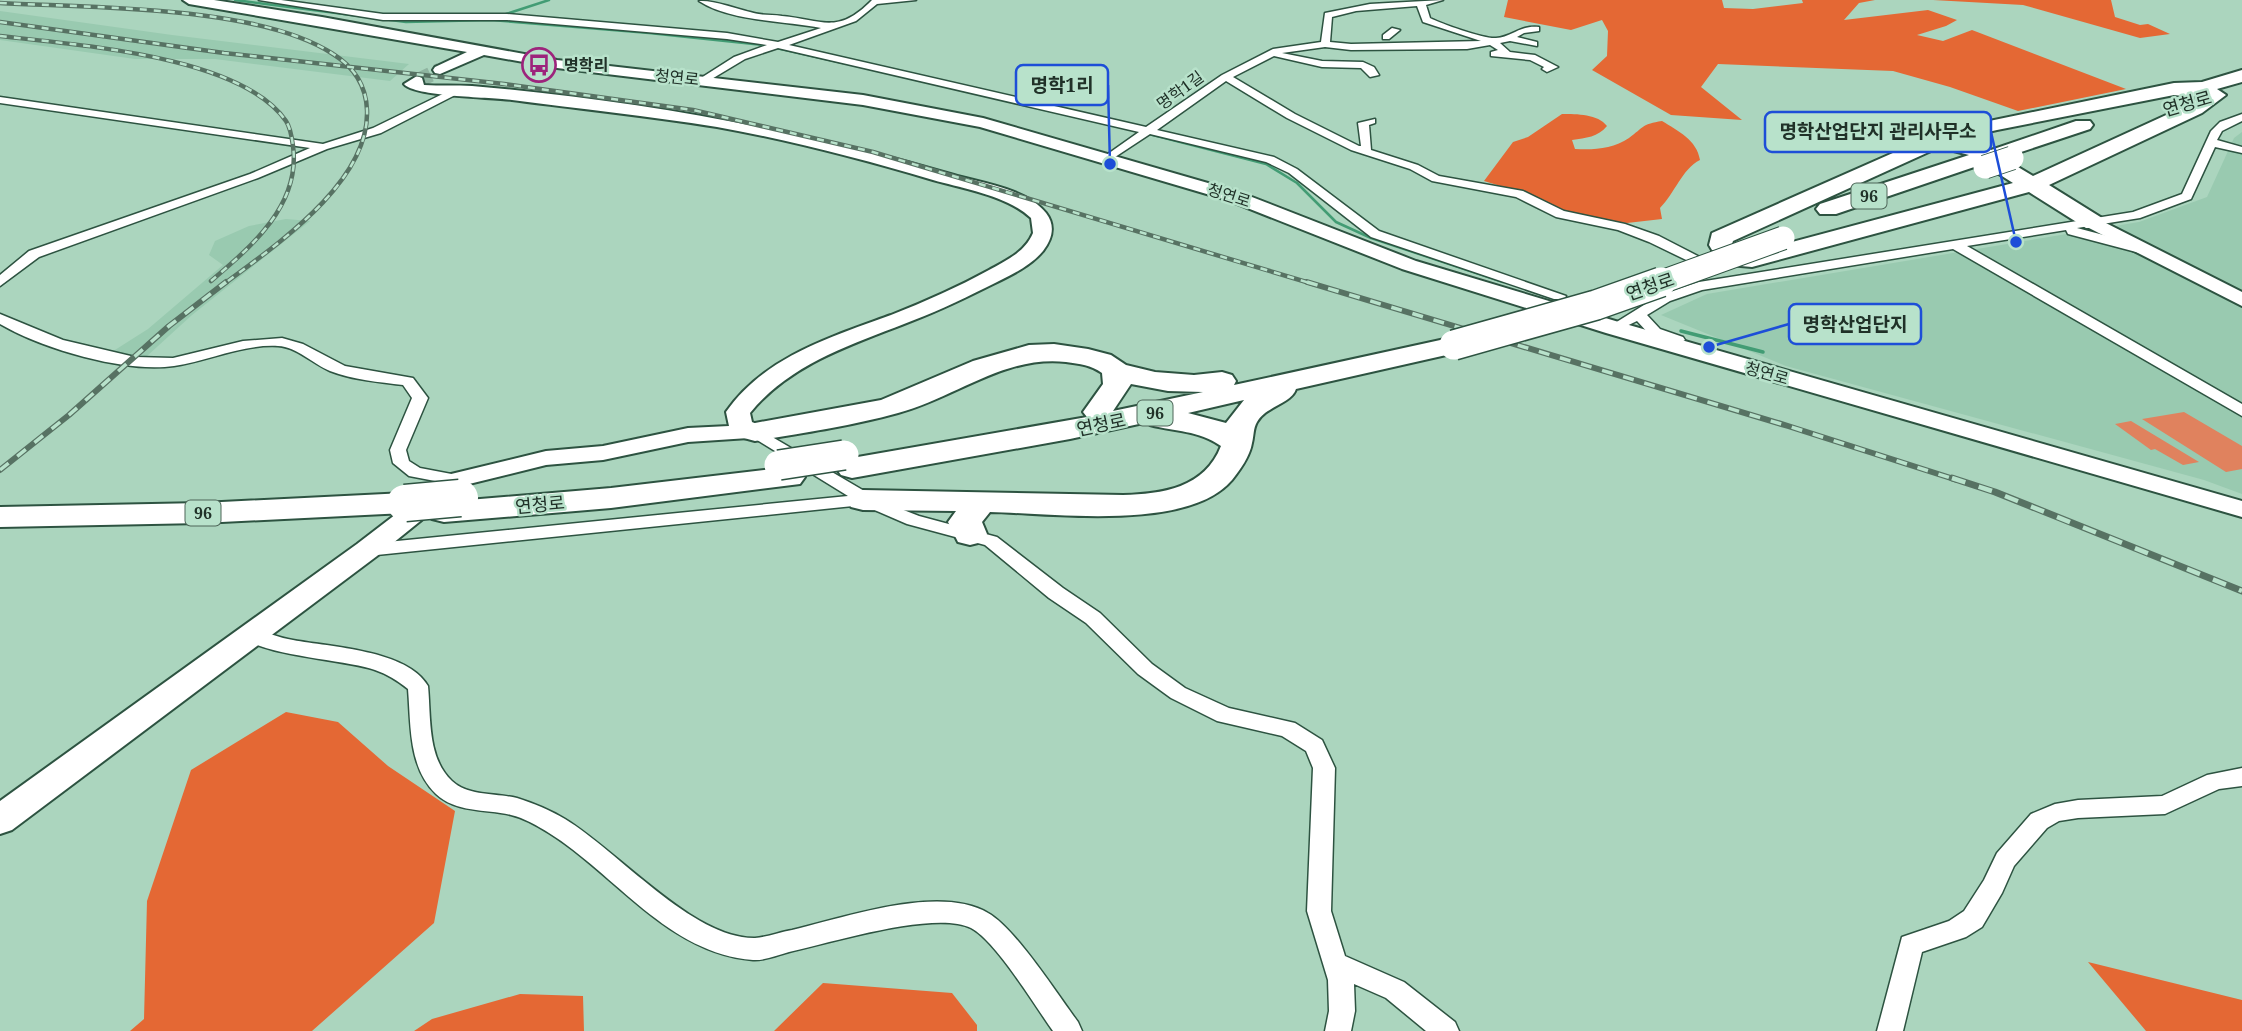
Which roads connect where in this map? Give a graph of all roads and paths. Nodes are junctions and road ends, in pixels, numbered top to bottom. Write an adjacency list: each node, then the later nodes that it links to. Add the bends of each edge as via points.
1 (189, 0): 9 (main road, 청연로)
2 (299, 0): 8 (street)
3 (706, 0): 10 (street, via 759,18)
4 (912, 0): 6 (street)
5 (1439, 0): 7 (street)
6 (872, 1): 10 (street, via 865,11)
7 (1423, 2): 15 (street, 명학1길, via 1426,20); 17 (street, via 1353,7 1328,15 1325,22)
8 (287, 4): 9 (street); 20 (street, via 383,18 507,17 727,36)
9 (264, 6): 21 (main road, 청연로)
10 (828, 27): 20 (street)
11 (1536, 29): 14 (street, 명학1길, via 1522,30)
12 (1395, 30): 13 (street)
13 (1386, 37): 17 (street, 명학1길); 18 (street, 명학1길, via 1415,38)
14 (1510, 38): 15 (street, 명학1길); 16 (street, 명학1길)
15 (1493, 42): 19 (street, 명학1길); 23 (street, via 1506,52)
16 (1534, 44)
17 (1332, 46): 18 (street, 명학1길, via 1399,51); 22 (street, 명학1길)
18 (1439, 46): 19 (street, 명학1길)
19 (1467, 46): 23 (street, 명학1길)
20 (774, 47): 29 (street, via 743,57); 37 (street)
21 (483, 50): 25 (street); 29 (main road, 청연로, via 557,64)
22 (1272, 53): 26 (street, via 1322,64 1363,65); 28 (street, 명학1길)
23 (1494, 54): 24 (street, 명학1길, via 1532,57 1553,67)
24 (1547, 69)
25 (440, 70)
26 (1374, 75)
27 (2242, 76): 33 (highway, 연청로 / 96)
28 (1226, 77): 37 (street, 명학1길); 41 (street, via 1291,116)
29 (705, 80): 43 (main road, 청연로, via 914,108)
30 (418, 81): 32 (street, via 412,84 418,88)
31 (2242, 86): 33 (highway, 연청로 / 96)
32 (457, 90): 39 (street, via 360,139); 68 (street, via 648,112 770,133 968,185 1019,202 1040,215 1044,226 1038,245 1013,265 930,306 807,356 749,396 738,412 739,419 741,426)
33 (2209, 91): 42 (highway, 연청로 / 96); 42 (highway, via 2127,98 1972,130 1964,136 1964,141); 44 (highway, via 2194,109)
34 (0, 100): 39 (street)
35 (2242, 117): 38 (street, via 2214,132)
36 (1371, 121): 41 (street, via 1363,122)
37 (1147, 134): 43 (street, 명학1길); 55 (street, via 1270,159 1293,171 1375,234)
38 (2210, 142): 40 (street); 47 (street, via 2187,196)
39 (323, 147): 54 (street, via 34,254)
40 (2242, 150)
41 (1365, 151): 53 (street, via 1436,179 1519,194 1560,214)
42 (1989, 157): 44 (highway); 50 (highway, 연청로 / 96); 50 (highway, via 1946,143 1927,145)
43 (1110, 158): 59 (main road, 청연로, via 1233,196 1409,265)
44 (2043, 181): 45 (highway); 46 (highway)
45 (1998, 193): 46 (highway, via 2035,195); 50 (highway)
46 (2063, 203): 47 (street); 48 (highway); 49 (street, via 2068,217)
47 (2127, 217): 48 (street); 52 (street, via 2123,229)
48 (2094, 223): 49 (street); 52 (street)
49 (2052, 230): 51 (street); 52 (street, via 2074,231)
50 (1774, 236): 53 (highway, 연청로 / 96, bridge)
51 (1956, 245): 53 (street); 65 (street)
52 (2151, 252): 56 (street)
53 (1727, 261): 55 (highway, 연청로 / 96); 57 (street, via 1699,286); 60 (highway, 연청로 / 96, bridge, via 1596,304)
54 (0, 282)
55 (1559, 296): 60 (highway, 연청로 / 96)
56 (2242, 300)
57 (1637, 314): 59 (street); 61 (street, via 1655,332)
58 (0, 318): 71 (street, via 70,346 150,365 282,342 338,369 408,381 420,398 398,450 401,463)
59 (1614, 328): 61 (street, 청연로)
60 (1446, 338): 63 (highway, 연청로 / 96); 64 (highway, 연청로 / 96)
61 (1742, 366): 75 (street, 청연로)
62 (1116, 371): 63 (highway, via 1170,384 1197,385); 66 (highway, via 1117,384); 68 (highway, via 1108,362 1071,354 1026,354 994,360 894,405)
63 (1273, 374): 66 (highway, 연청로 / 96)
64 (1306, 377): 67 (highway, 연청로 / 96); 69 (highway, via 1255,404 1236,433)
65 (2242, 411)
66 (1098, 412): 70 (highway, 연청로 / 96)
67 (1131, 418): 69 (highway, via 1204,424); 70 (highway, 연청로 / 96, via 959,451)
68 (755, 432): 71 (street, via 688,435 603,453 545,458); 72 (street)
69 (1237, 443): 73 (highway, via 1232,460 1219,477 1197,491 1156,503)
70 (848, 461): 71 (highway, 연청로 / 96, via 611,498)
71 (454, 497): 74 (highway, 연청로 / 96); 79 (street)
72 (863, 500): 73 (highway); 78 (street, via 913,520); 79 (street)
73 (980, 502): 78 (highway, via 965,522)
74 (398, 509): 76 (highway, 연청로 / 96); 77 (highway, 연청로 / 96, via 192,528)
75 (2242, 509)
76 (0, 517)
77 (0, 531)
78 (970, 534): 83 (street, via 991,541 1076,604 1145,669 1178,693 1224,715 1287,729 1314,746 1325,768 1321,930)
79 (368, 550): 80 (street)
80 (253, 635): 82 (street); 84 (street, via 284,647 358,659 408,677 418,686 422,752 446,791 454,797 527,810 556,826 702,934 734,947 755,949 906,915 952,912 979,920 999,936)
81 (2242, 777): 87 (street, via 2215,781 2165,805 2078,809 2039,821 2005,860 1973,919 1911,945)
82 (0, 820)
83 (1338, 965): 85 (street, via 1344,1001); 86 (street, via 1395,990)
84 (1069, 1031)
85 (1338, 1031)
86 (1446, 1031)
87 (1889, 1031)

